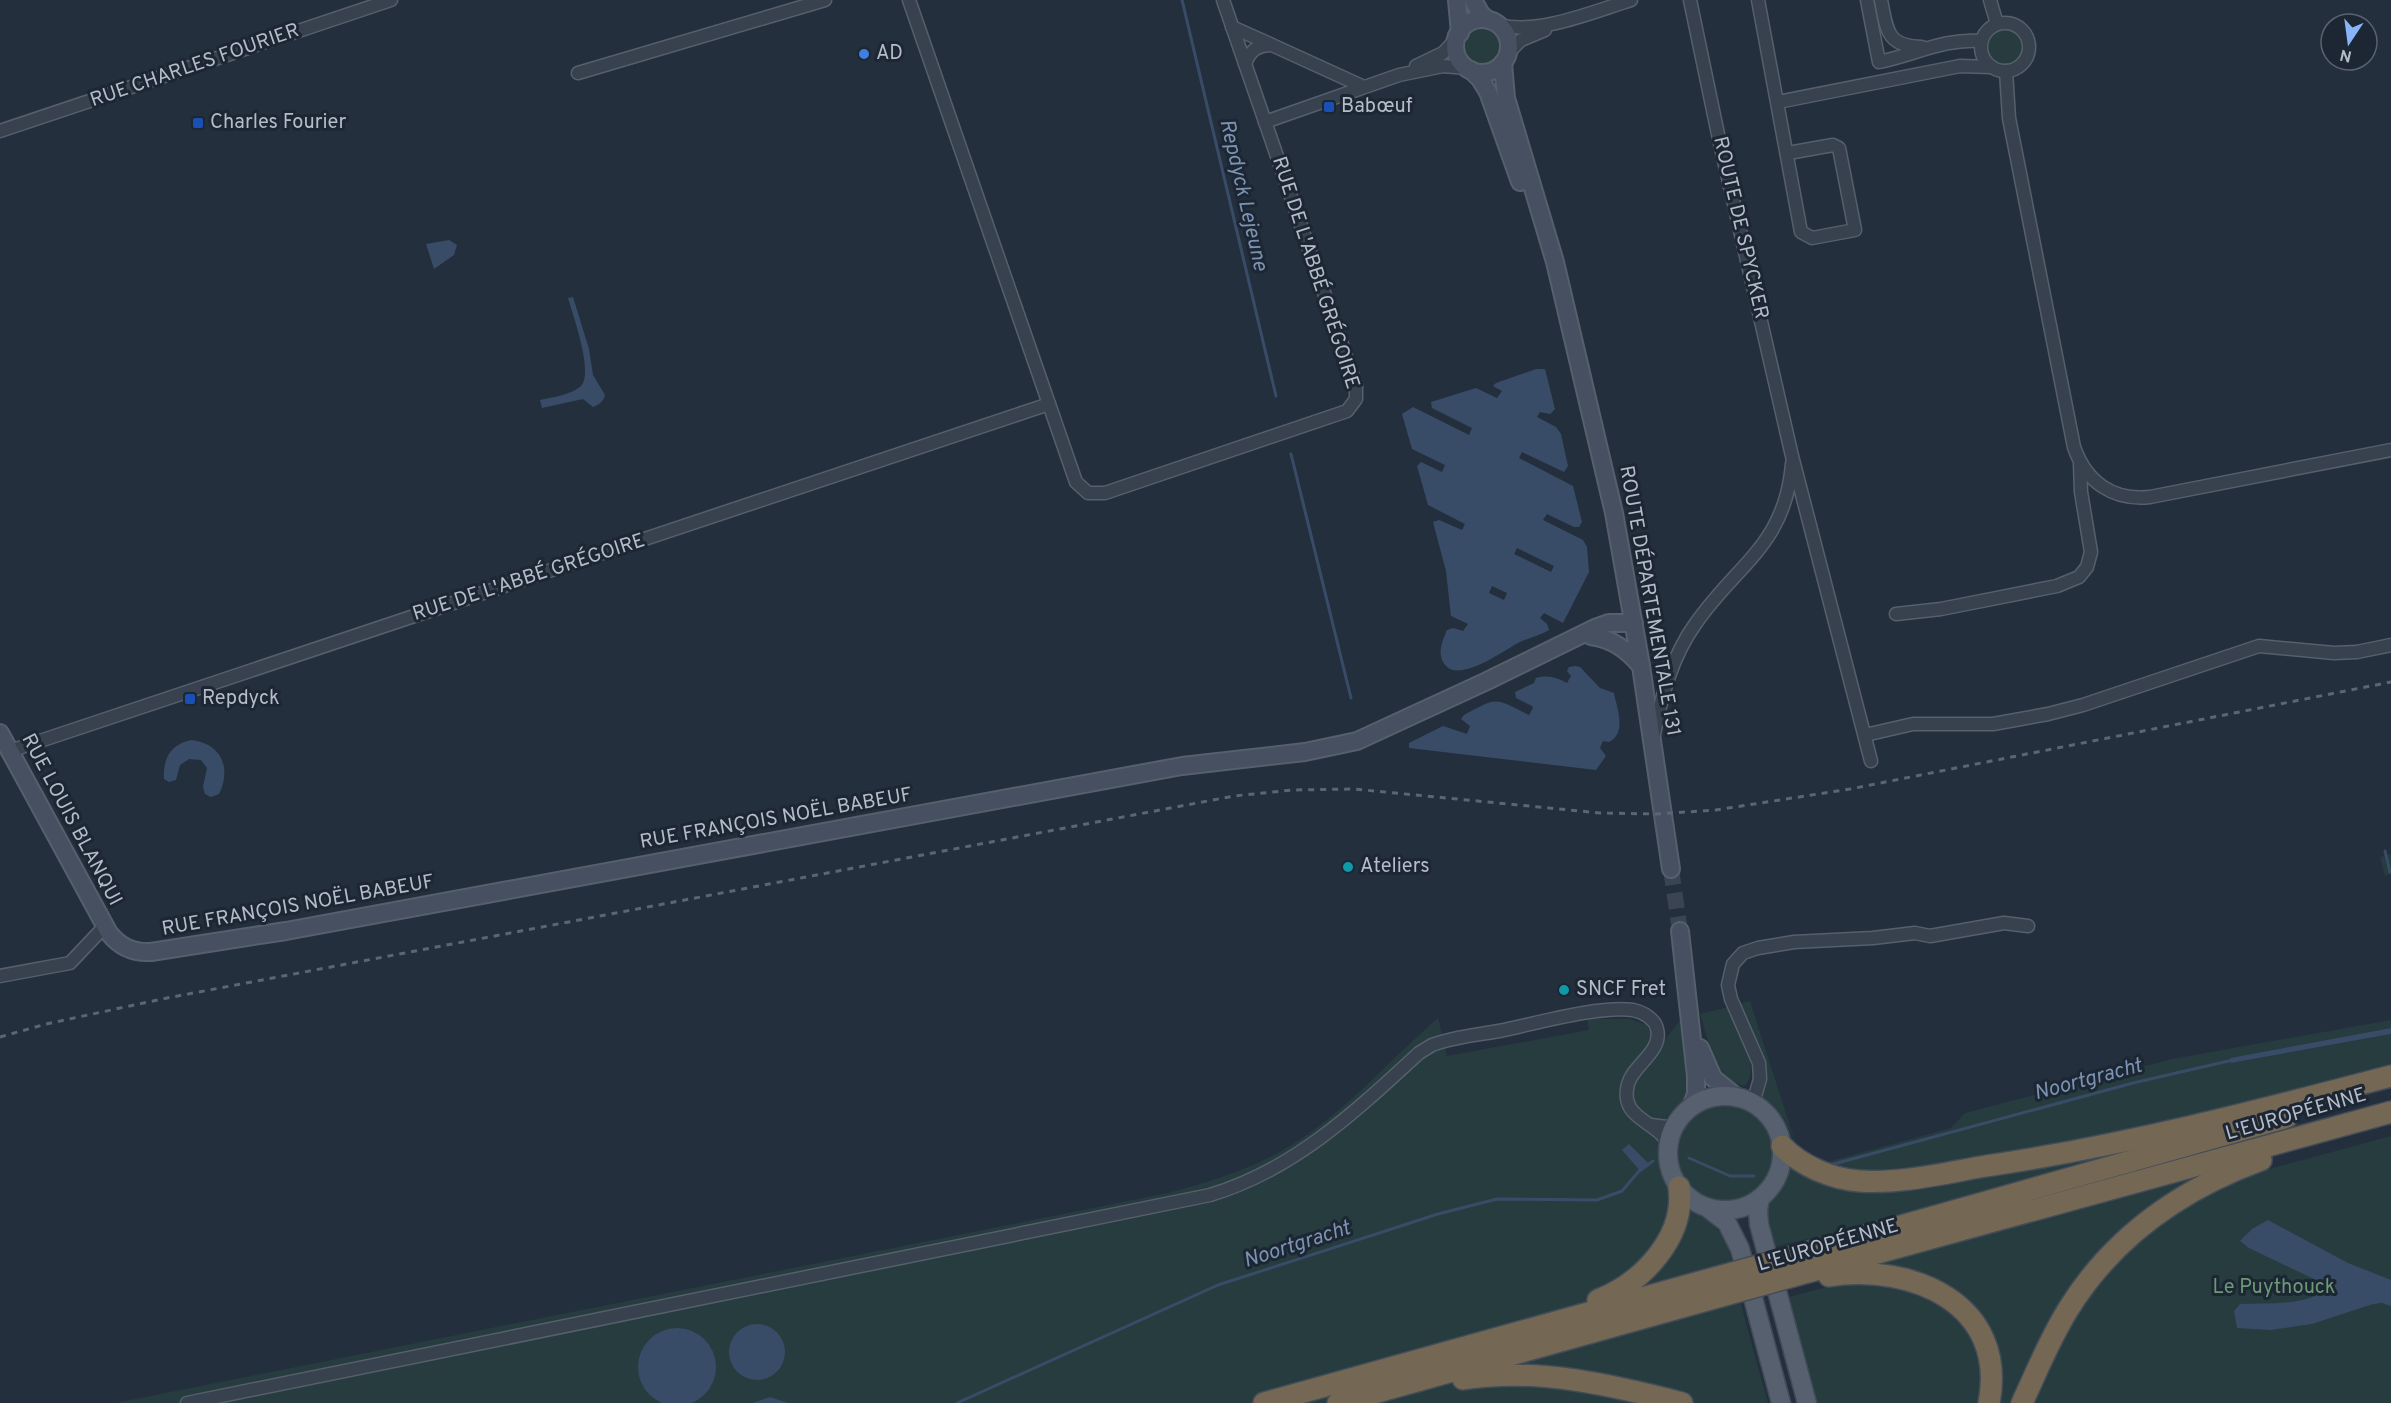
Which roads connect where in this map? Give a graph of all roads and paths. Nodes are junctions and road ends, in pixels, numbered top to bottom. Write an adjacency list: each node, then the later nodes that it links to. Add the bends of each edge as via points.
1 (391, 0): 32 (street, RUE CHARLES FOURIER)
2 (825, 0): 27 (street)
3 (909, 0): 35 (street, RUE DE L'ABBÉ GRÉGOIRE)
4 (1223, 0): 16 (street, RUE DE L'ABBÉ GRÉGOIRE)
5 (1457, 0): 17 (street)
6 (1473, 0): 14 (street, via 1481,14)
7 (1631, 0): 13 (street)
8 (1690, 0): 37 (street, ROUTE DE SPYCKER)
9 (1758, 0): 30 (street)
10 (1867, 0): 20 (street, via 1879,62)
11 (1881, 0): 20 (street, via 1891,38 1907,46)
12 (1990, 0): 15 (street)
13 (1567, 20): 14 (street, via 1524,28); 21 (street, via 1521,40)
14 (1494, 23): 17 (street, via 1470,22); 21 (street, via 1508,38)
15 (1997, 24): 18 (street, via 1986,32); 26 (street, via 2017,26 2029,42 2024,62)
16 (1232, 27): 19 (street); 22 (street, RUE DE L'ABBÉ GRÉGOIRE)
17 (1458, 35): 25 (street, via 1457,53); 28 (street, via 1443,53)
18 (1981, 44): 20 (street, via 1964,40); 23 (street, via 1971,59); 24 (street, via 1984,60)
19 (1276, 47): 22 (street, via 1258,47); 29 (street)
20 (1929, 47)
21 (1505, 58): 25 (street, via 1488,72); 34 (street, ROUTE DÉPARTEMENTALE 131, via 1506,98 1550,246)
22 (1245, 64): 31 (street, RUE DE L'ABBÉ GRÉGOIRE)
23 (1960, 66): 24 (street); 30 (street)
24 (1992, 67): 26 (street)
25 (1469, 69): 28 (street, via 1443,66); 34 (street, ROUTE DÉPARTEMENTALE 131, via 1483,82 1493,105)
26 (2006, 71): 38 (street, via 2009,118)
27 (578, 74)
28 (1399, 75): 29 (street)
29 (1364, 87): 31 (street)
30 (1778, 102): 33 (street)
31 (1265, 122): 35 (street, RUE DE L'ABBÉ GRÉGOIRE, via 1356,385 1353,406 1339,415 1096,494 1078,486)
32 (0, 131)
33 (1788, 153): 33 (street, via 1803,234 1812,238 1855,231 1839,148 1833,145)
34 (1573, 343): 39 (street, ROUTE DÉPARTEMENTALE 131)
35 (1048, 404): 48 (street, RUE DE L'ABBÉ GRÉGOIRE)
36 (2391, 450): 38 (street, via 2145,498 2105,489)
37 (1792, 456): 46 (street, ROUTE DE SPYCKER); 47 (street, ROUTE DE SPYCKER, via 1788,488 1769,536 1705,611 1678,655 1664,690)
38 (2080, 462): 40 (street, via 2091,552 2079,577 2066,584)
39 (1626, 580): 41 (street, ROUTE DÉPARTEMENTALE 131); 42 (street, via 1619,606)
40 (1896, 614)
41 (1634, 626): 42 (street, RUE FRANÇOIS NOËL BABEUF); 44 (street, ROUTE DÉPARTEMENTALE 131)
42 (1597, 631): 44 (street); 51 (street, RUE FRANÇOIS NOËL BABEUF, via 1372,735 1326,749 1182,766 286,931 157,951 140,952 124,947)
43 (2391, 645): 46 (street, via 2334,653 2259,646 2041,716 1987,724 1918,724)
44 (1641, 666): 47 (street, ROUTE DÉPARTEMENTALE 131)
45 (0, 733): 48 (street, RUE LOUIS BLANQUI)
46 (1865, 735): 49 (street, ROUTE DE SPYCKER)
47 (1653, 742): 50 (street, ROUTE DÉPARTEMENTALE 131)
48 (10, 751): 51 (street, RUE LOUIS BLANQUI)
49 (1871, 761)
50 (1671, 869)
51 (105, 926): 54 (street, via 70,963)
52 (2028, 926): 58 (street, via 2004,923 1930,936 1915,933 1794,942 1743,953 1733,964 1728,985 1759,1063 1760,1079)
53 (1680, 931): 55 (street)
54 (0, 976)
55 (1691, 1019): 58 (street, via 1710,1074 1721,1086); 59 (street, via 1697,1085)
56 (2391, 1076): 65 (highway, via 2075,1152 1893,1180 1859,1181 1832,1175 1809,1166)
57 (2391, 1087): 69 (highway, L'EUROPÉENNE)
58 (1745, 1100): 59 (main road, via 1715,1097); 65 (main road, via 1772,1121)
59 (1691, 1107): 63 (main road)
60 (2391, 1112): 69 (highway, L'EUROPÉENNE)
61 (2391, 1120): 79 (highway, via 2224,1174 2151,1218 2109,1256 2080,1292 2051,1339)
62 (1644, 1122): 63 (street, via 1663,1127); 64 (street); 73 (street, via 1631,1108 1628,1087 1656,1044 1655,1023 1632,1010 1585,1014 1432,1045 1303,1152 1255,1179 1210,1196)
63 (1675, 1124): 64 (main road)
64 (1669, 1143): 66 (main road, via 1669,1166)
65 (1782, 1146): 67 (main road, via 1779,1173)
66 (1678, 1187): 68 (main road); 71 (highway, via 1679,1211 1670,1236 1657,1256 1628,1284 1608,1296)
67 (1760, 1198): 68 (main road, via 1735,1210); 77 (main road, via 1759,1224)
68 (1707, 1208): 76 (main road, via 1726,1223 1740,1249)
69 (1808, 1268): 70 (highway, L'EUROPÉENNE, bridge); 78 (highway, via 1887,1275 1921,1284 1953,1301 1976,1326 1988,1350 1992,1377)
70 (1721, 1292): 71 (highway, L'EUROPÉENNE); 72 (highway, L'EUROPÉENNE)
71 (1471, 1345): 74 (highway, L'EUROPÉENNE)
72 (1342, 1402): 75 (highway, via 1471,1377 1514,1375 1576,1381)
73 (187, 1403)
74 (1264, 1403)
75 (1682, 1403)
76 (1781, 1403)
77 (1807, 1403)
78 (1989, 1403)
79 (2022, 1403)

